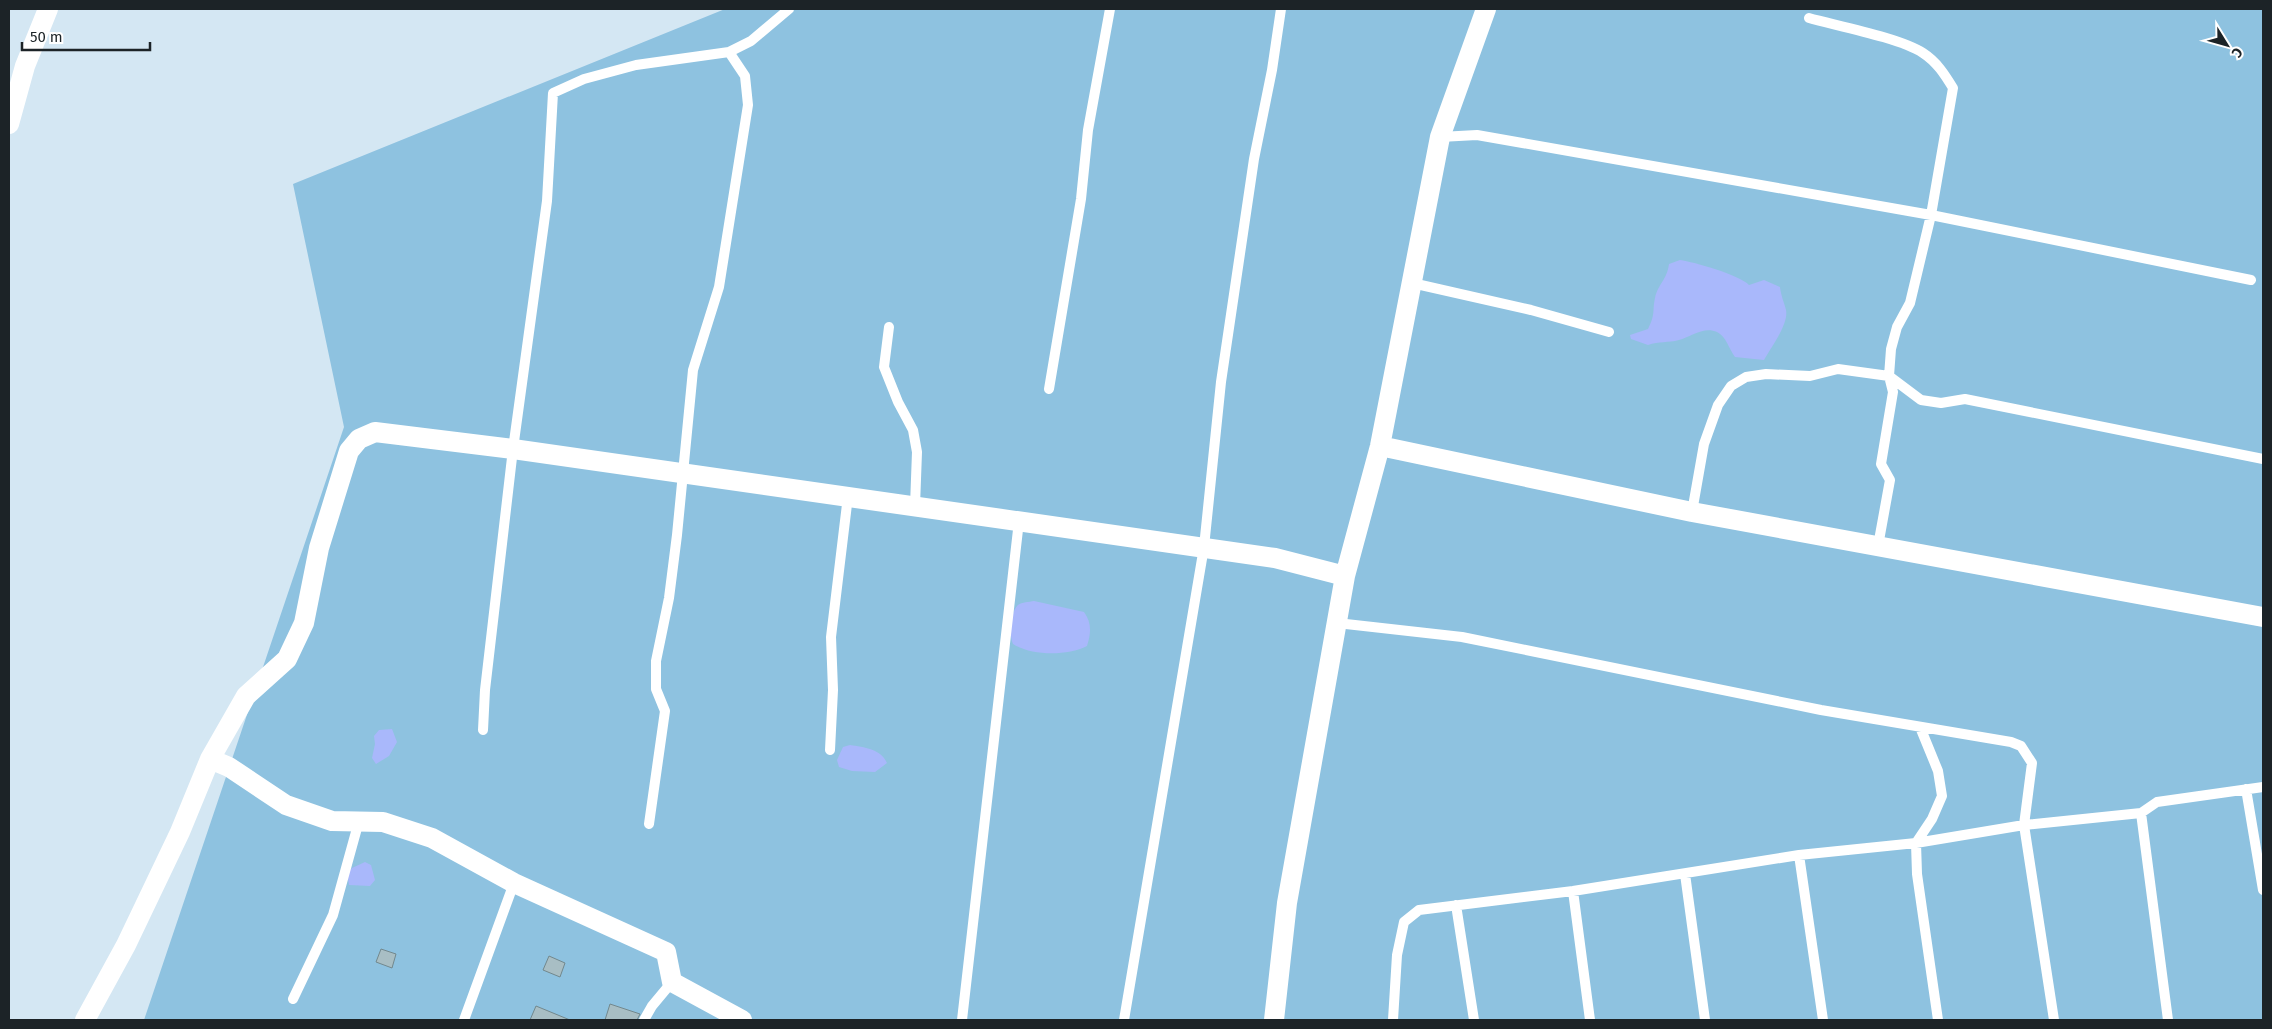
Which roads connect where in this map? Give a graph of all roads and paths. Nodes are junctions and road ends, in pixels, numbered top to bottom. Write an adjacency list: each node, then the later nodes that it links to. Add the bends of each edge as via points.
1 (48, 9): 8 (street, via 25,66)
2 (789, 9): 7 (lane, via 751,41)
3 (1110, 9): 16 (lane, via 1088,130 1081,199)
4 (1281, 9): 26 (lane, via 1254,159 1223,372)
5 (1486, 9): 9 (street)
6 (1809, 18): 10 (lane, via 1900,44 1923,53 1942,70 1953,88)
7 (728, 52): 18 (lane, via 636,65 584,79 553,93 547,201); 20 (lane, via 745,76 748,105 719,287 693,370)
8 (9, 124)
9 (1440, 137): 10 (lane, via 1477,135); 12 (street)
10 (1931, 215): 11 (lane); 15 (lane, via 1910,303 1897,327 1891,349)
11 (2251, 280)
12 (1412, 282): 14 (lane); 17 (street)
13 (889, 327): 22 (lane, via 884,367 914,430 917,452)
14 (1609, 332)
15 (1889, 376): 19 (lane, via 1922,400 1941,403 1965,399); 23 (lane, via 1838,369 1810,376 1766,374 1746,378 1731,386 1718,405 1704,444); 25 (lane, via 1893,392 1881,464 1890,480)
16 (1049, 389)
17 (1380, 446): 23 (street); 27 (street)
18 (513, 449): 20 (street); 31 (lane); 33 (street, via 375,432 359,439 349,451 332,499 304,623 287,659 246,696)
19 (2263, 458)
20 (681, 472): 21 (street); 38 (lane, via 669,598 656,661 656,689 665,711)
21 (848, 496): 22 (street); 32 (lane, via 831,637)
22 (915, 506): 24 (street)
23 (1692, 512): 25 (street)
24 (1019, 521): 26 (street); 53 (lane)
25 (1878, 546): 28 (street)
26 (1204, 547): 27 (street, via 1275,558); 54 (lane)
27 (1345, 576): 29 (street)
28 (2263, 617)
29 (1337, 623): 30 (lane, via 1462,637); 55 (street, via 1286,903)
30 (1920, 727): 39 (lane, via 2021,746 2032,763); 40 (lane, via 1938,770 1942,796)
31 (483, 730)
32 (830, 750)
33 (210, 759): 37 (street, via 229,767 286,804 332,820); 49 (street, via 151,893)
34 (2263, 787): 35 (lane)
35 (2246, 789): 36 (lane, via 2157,802); 44 (lane)
36 (2141, 812): 39 (lane); 63 (lane)
37 (358, 821): 43 (street, via 383,822 432,838); 48 (lane, via 333,915)
38 (649, 824)
39 (2024, 825): 40 (lane); 62 (lane)
40 (1916, 843): 41 (lane); 61 (lane, via 1917,874)
41 (1799, 855): 42 (lane); 60 (lane)
42 (1685, 874): 45 (lane); 59 (lane)
43 (514, 883): 47 (street, via 666,952); 50 (lane)
44 (2263, 890)
45 (1573, 891): 46 (lane); 58 (lane)
46 (1456, 905): 56 (lane, via 1420,910 1404,922 1397,954); 57 (lane)
47 (672, 982): 51 (lane); 52 (street)
48 (293, 999)
49 (84, 1020)
50 (464, 1020)
51 (644, 1020)
52 (742, 1020)
53 (962, 1020)
54 (1124, 1020)
55 (1274, 1020)
56 (1393, 1020)
57 (1474, 1020)
58 (1590, 1020)
59 (1705, 1020)
60 (1823, 1020)
61 (1938, 1020)
62 (2054, 1020)
63 (2168, 1020)

